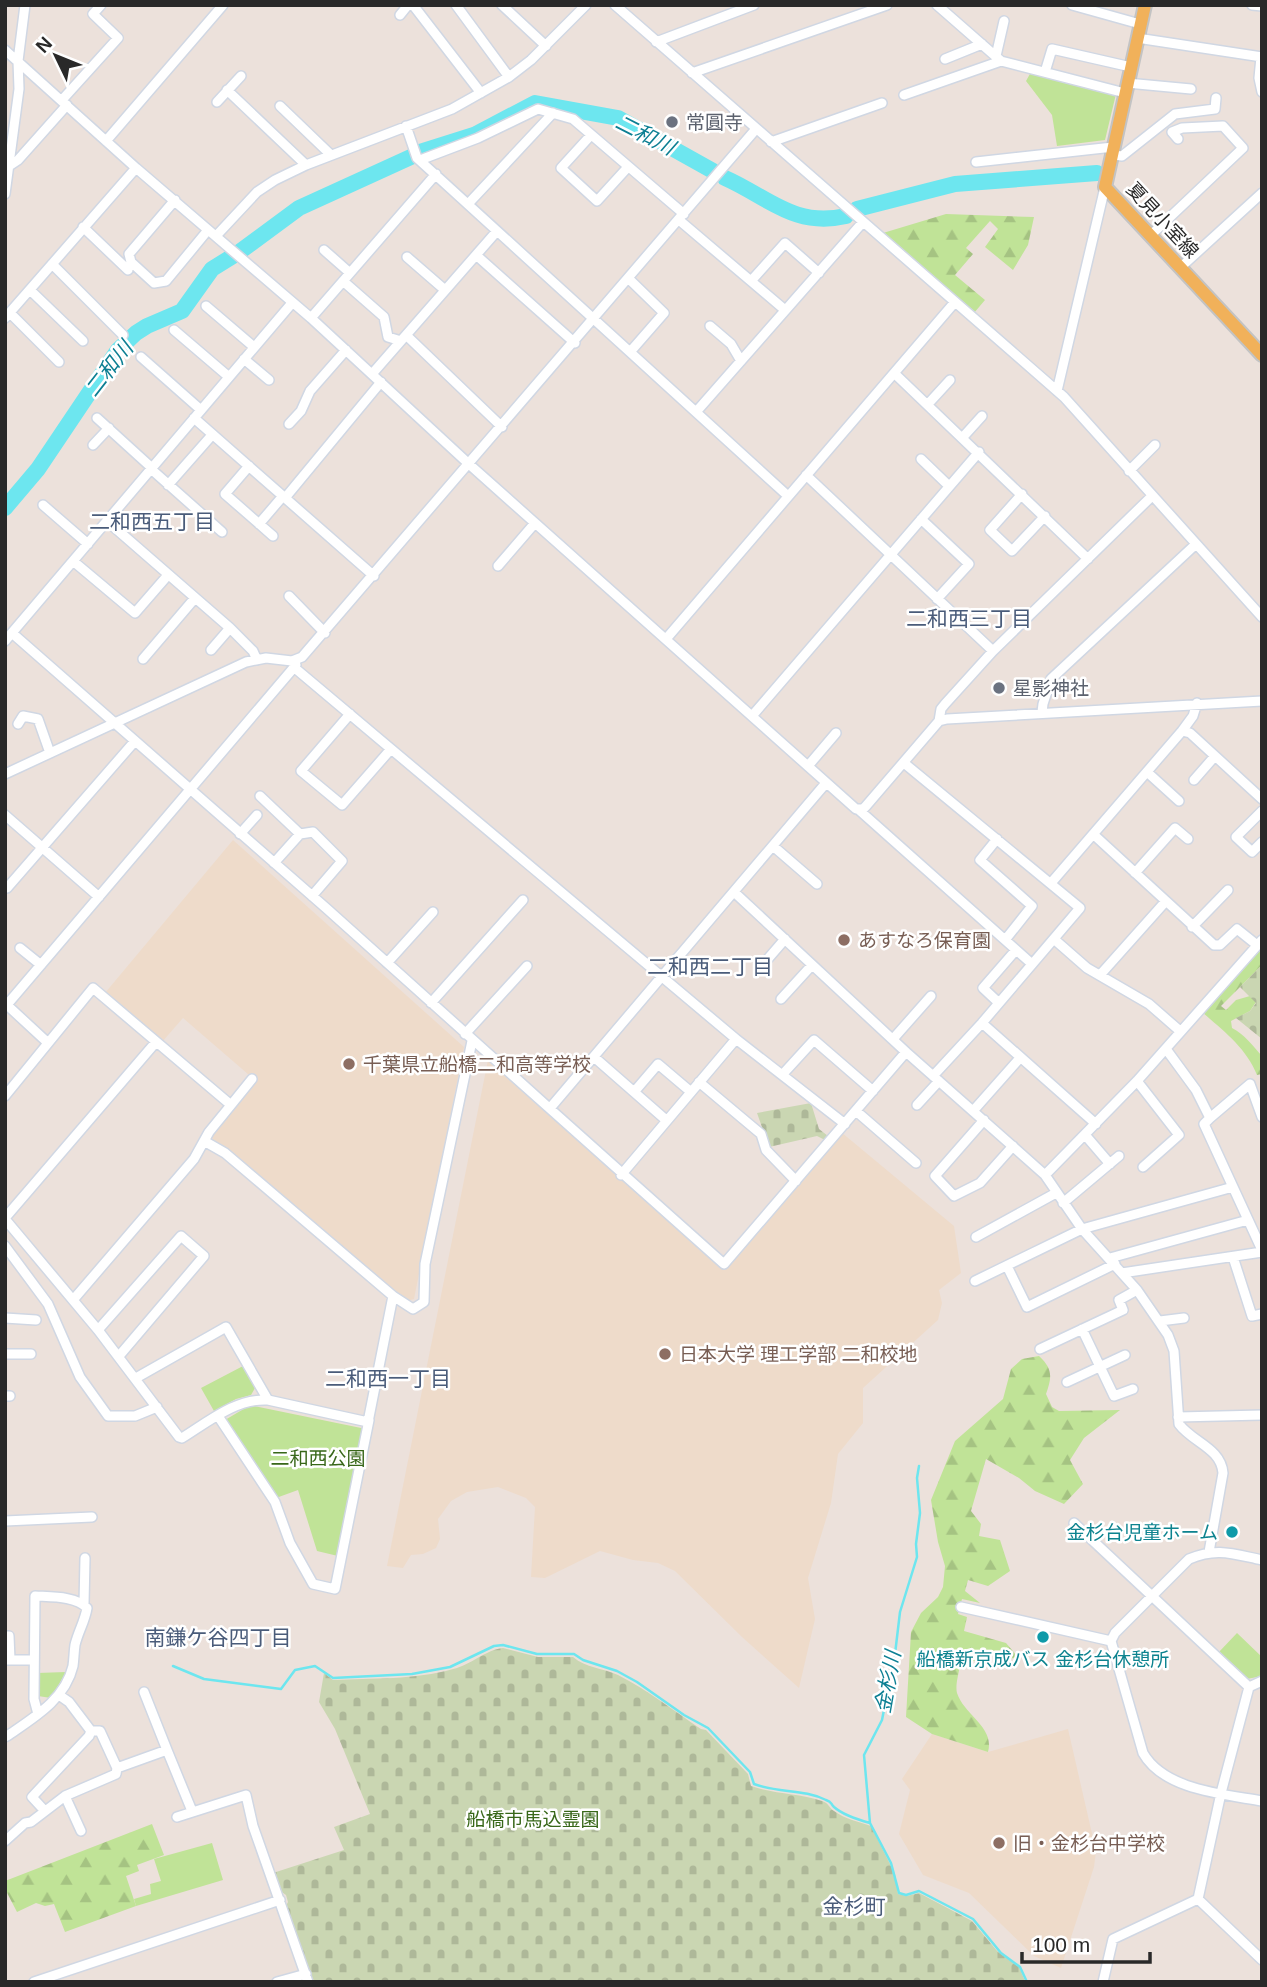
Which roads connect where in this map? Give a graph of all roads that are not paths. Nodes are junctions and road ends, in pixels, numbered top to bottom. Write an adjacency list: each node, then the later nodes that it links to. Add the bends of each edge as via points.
1 (25, 5): 27 (street)
2 (100, 5): 41 (street, via 93,14 118,38)
3 (223, 5): 51 (street)
4 (411, 5): 16 (street); 37 (street)
5 (456, 5): 32 (street)
6 (502, 5): 22 (street)
7 (586, 5): 22 (street)
8 (615, 5): 20 (street)
9 (754, 5): 20 (street)
10 (887, 5): 30 (street)
11 (937, 5): 21 (street)
12 (1072, 5): 18 (street)
13 (1144, 5): 18 (main road, 夏見小室線)
14 (1252, 5): 15 (street)
15 (1262, 6)
16 (400, 15)
17 (1004, 21): 26 (street)
18 (1140, 24): 19 (main road, 夏見小室線)
19 (1137, 38): 24 (street); 28 (main road, 夏見小室線)
20 (656, 42): 30 (street)
21 (982, 44): 25 (street); 26 (street)
22 (546, 46): 32 (street)
23 (5, 50): 27 (street)
24 (1261, 57): 36 (street)
25 (945, 59)
26 (998, 59): 29 (street); 38 (street)
27 (18, 61): 41 (street); 44 (street)
28 (1131, 67): 29 (street, via 1052,49); 33 (main road, 夏見小室線)
29 (1045, 72): 33 (street)
30 (692, 73): 48 (street)
31 (241, 76): 35 (street)
32 (509, 77): 37 (street)
33 (1126, 88): 34 (street); 53 (main road, 夏見小室線)
34 (1191, 89)
35 (227, 90): 40 (street); 58 (street)
36 (1262, 92)
37 (481, 93): 47 (street)
38 (904, 95)
39 (1216, 98): 53 (street, via 1215,109 1175,114 1122,156)
40 (217, 102)
41 (65, 103): 51 (street); 57 (street)
42 (882, 103): 52 (street)
43 (280, 106): 54 (street)
44 (16, 112): 46 (street); 57 (street)
45 (553, 113): 49 (street, via 573,119); 55 (street, via 538,109 478,138); 66 (street)
46 (5, 124)
47 (406, 126): 54 (street); 55 (street)
48 (756, 129): 52 (street); 67 (street)
49 (591, 135): 59 (street); 59 (street, via 561,168 597,201)
50 (1178, 139): 72 (street, via 1172,132 1182,128 1223,126 1243,148)
51 (106, 141): 60 (street)
52 (771, 142): 68 (street)
53 (1112, 151): 56 (street); 62 (main road, 夏見小室線)
54 (331, 155): 58 (street)
55 (417, 156): 61 (street)
56 (976, 162)
57 (9, 166): 64 (street)
58 (306, 166): 71 (street, via 257,192)
59 (628, 167): 67 (street)
60 (136, 168): 65 (street); 69 (street)
61 (436, 174): 66 (street); 79 (street)
62 (1105, 187): 72 (main road, 夏見小室線); 113 (street)
63 (1262, 193): 77 (street)
64 (5, 194)
65 (175, 200): 71 (street); 71 (street, via 129,254 131,262 154,283 166,281)
66 (468, 204): 70 (street)
67 (682, 217): 81 (street); 83 (street)
68 (863, 222): 80 (street); 86 (street)
69 (83, 228): 76 (street); 78 (street)
70 (497, 231): 74 (street); 92 (street)
71 (212, 233): 87 (street)
72 (1151, 234): 77 (main road, 夏見小室線)
73 (324, 250): 79 (street)
74 (476, 254): 85 (street); 98 (street)
75 (407, 257): 85 (street)
76 (52, 264): 84 (street); 95 (street)
77 (1181, 267): 102 (main road, 夏見小室線)
78 (128, 270)
79 (350, 273): 82 (street)
80 (820, 273): 83 (street, via 785,243); 89 (street)
81 (629, 279): 92 (street); 101 (street, via 664,313)
82 (342, 281): 91 (street); 96 (street, via 384,317 388,337)
83 (751, 281): 89 (street)
84 (30, 290): 90 (street); 97 (street)
85 (445, 290): 96 (street)
86 (954, 302): 107 (street); 113 (street)
87 (292, 303): 91 (street); 99 (street)
88 (206, 306): 99 (street)
89 (785, 310): 105 (street)
90 (8, 315): 106 (street)
91 (311, 318): 100 (street)
92 (594, 320): 98 (street); 101 (street)
93 (710, 326): 105 (street, via 731,344)
94 (174, 330): 109 (street)
95 (123, 335)
96 (404, 338): 108 (street); 121 (street)
97 (83, 341)
98 (575, 343): 121 (street)
99 (254, 347): 104 (street)
100 (346, 350): 108 (street); 120 (street, via 310,391)
101 (630, 352): 116 (street)
102 (1262, 355)
103 (141, 357): 115 (street)
104 (244, 359): 109 (street); 110 (street)
105 (741, 361): 116 (street)
106 (59, 362)
107 (894, 373): 114 (street); 133 (street)
108 (372, 374): 112 (street)
109 (229, 377): 115 (street)
110 (270, 380)
111 (950, 380): 114 (street)
112 (381, 382): 129 (street); 139 (street)
113 (1057, 391): 132 (street)
114 (928, 404): 124 (street)
115 (201, 410): 119 (street)
116 (696, 412): 137 (street)
117 (982, 416): 124 (street)
118 (97, 418): 122 (street)
119 (194, 418): 123 (street); 131 (street)
120 (289, 424)
121 (502, 427): 129 (street)
122 (108, 428): 126 (street); 131 (street)
123 (212, 435): 130 (street); 134 (street)
124 (963, 437): 127 (street)
125 (1155, 445): 132 (street)
126 (93, 446)
127 (979, 452): 135 (street); 136 (street)
128 (921, 459): 135 (street)
129 (470, 464): 144 (street); 155 (street)
130 (249, 466): 139 (street); 145 (street, via 225,494)
131 (152, 468): 134 (street); 143 (street)
132 (1129, 471): 138 (street)
133 (806, 475): 137 (street); 150 (street)
134 (168, 485): 146 (street)
135 (949, 486): 142 (street)
136 (1022, 494): 141 (street); 141 (street, via 990,530 1012,551)
137 (788, 496): 163 (street)
138 (1152, 496): 149 (street); 151 (street)
139 (284, 497): 145 (street); 155 (street)
140 (44, 505): 148 (street)
141 (1045, 516): 151 (street)
142 (921, 519): 150 (street); 158 (street, via 969,564)
143 (107, 521): 148 (street); 154 (street)
144 (535, 523): 153 (street); 163 (street)
145 (259, 524): 147 (street)
146 (222, 531)
147 (273, 536)
148 (88, 544): 152 (street)
149 (1196, 544): 159 (street); 172 (street, via 1052,679)
150 (890, 555): 158 (street); 174 (street)
151 (1088, 559): 166 (street)
152 (73, 561): 154 (street, via 135,613); 161 (street)
153 (498, 566)
154 (168, 575): 157 (street)
155 (374, 576): 162 (street)
156 (289, 596): 162 (street)
157 (195, 597): 160 (street); 167 (street)
158 (937, 599): 166 (street)
159 (1262, 617)
160 (230, 628): 165 (street); 168 (street)
161 (12, 633): 164 (street); 176 (street)
162 (325, 633): 169 (street)
163 (666, 639): 174 (street)
164 (5, 641)
165 (211, 650)
166 (993, 651): 175 (street, via 941,709)
167 (143, 659)
168 (257, 660): 169 (street); 176 (street)
169 (297, 665): 173 (street); 190 (street)
170 (1262, 701): 171 (street)
171 (1197, 703): 172 (street); 178 (street)
172 (1042, 712): 175 (street)
173 (350, 714): 181 (street); 181 (street, via 301,771 342,805)
174 (752, 716): 185 (street)
175 (939, 721): 184 (street)
176 (115, 723): 180 (street); 182 (street)
177 (18, 724): 182 (street, via 23,716 38,719)
178 (1182, 731): 183 (street); 186 (street)
179 (836, 733): 185 (street)
180 (135, 741): 190 (street); 205 (street)
181 (391, 749): 231 (street)
182 (50, 753): 187 (street)
183 (1215, 756): 188 (street); 192 (street)
184 (904, 763): 194 (street); 201 (street)
185 (808, 766): 189 (street)
186 (1147, 772): 193 (street); 200 (street)
187 (5, 774)
188 (1194, 780)
189 (826, 783): 194 (street); 204 (street)
190 (191, 791): 198 (street); 214 (street)
191 (260, 796): 199 (street)
192 (1262, 799)
193 (1179, 801)
194 (859, 810): 220 (street)
195 (1262, 811): 203 (street, via 1236,838 1252,852)
196 (5, 815): 205 (street)
197 (257, 815): 198 (street)
198 (240, 834): 206 (street)
199 (300, 834): 206 (street); 213 (street, via 313,832 342,861)
200 (1093, 834): 207 (street); 208 (street)
201 (997, 839): 208 (street); 220 (street, via 980,860 1032,906)
202 (1188, 839): 207 (street, via 1175,828)
203 (1262, 842)
204 (773, 846): 209 (street); 212 (street)
205 (42, 847): 210 (street); 214 (street)
206 (274, 863): 213 (street)
207 (1135, 873): 216 (street)
208 (1051, 883): 221 (street, via 1080,908)
209 (817, 884)
210 (6, 888)
211 (1228, 890): 218 (street)
212 (734, 892): 219 (street); 231 (street)
213 (312, 895): 225 (street)
214 (99, 897): 227 (street)
215 (523, 900): 235 (street)
216 (1166, 901): 218 (street); 232 (street)
217 (433, 912): 225 (street)
218 (1192, 927): 222 (street, via 1217,946 1237,929)
219 (785, 939): 228 (street); 230 (street)
220 (1005, 940): 224 (street)
221 (1055, 940): 226 (street); 232 (street)
222 (1259, 943): 239 (street)
223 (20, 948): 227 (street)
224 (1016, 950): 226 (street); 236 (street, via 983,988)
225 (387, 963): 235 (street)
226 (1032, 964): 236 (street)
227 (41, 965): 237 (street)
228 (812, 965): 234 (street); 242 (street)
229 (527, 966): 240 (street)
230 (759, 969)
231 (663, 975): 241 (street); 247 (street)
232 (1100, 975): 239 (street, via 1149,1004)
233 (931, 996): 242 (street)
234 (781, 999)
235 (430, 1003): 240 (street)
236 (999, 1003): 238 (street)
237 (6, 1006): 243 (street)
238 (982, 1023): 248 (street); 250 (street)
239 (1181, 1031): 245 (street)
240 (468, 1037): 260 (street); 295 (street, via 425,1265 424,1302 413,1310)
241 (736, 1038): 249 (street); 253 (street)
242 (893, 1039): 246 (street)
243 (47, 1042): 244 (street, via 93,988); 257 (street)
244 (156, 1042): 258 (street); 282 (street)
245 (1166, 1049): 252 (street); 264 (street)
246 (906, 1052): 250 (street); 254 (street)
247 (594, 1057): 255 (street); 260 (street)
248 (1020, 1058): 262 (street); 268 (street)
249 (782, 1075): 254 (street, via 814,1040); 267 (street)
250 (936, 1078): 259 (street); 262 (street)
251 (252, 1079): 258 (street)
252 (1137, 1081): 268 (street); 275 (street, via 1179,1135)
253 (699, 1082): 256 (street); 278 (street, via 761,1134 766,1150)
254 (873, 1091): 261 (street)
255 (634, 1092): 256 (street, via 658,1064); 265 (street)
256 (691, 1092): 265 (street)
257 (5, 1096)
258 (232, 1105): 270 (street)
259 (917, 1105)
260 (548, 1107): 276 (street)
261 (856, 1111): 267 (street); 273 (street)
262 (973, 1111): 266 (street)
263 (1262, 1117): 264 (street, via 1251,1084)
264 (1210, 1118): 279 (street, via 1204,1124)
265 (666, 1120): 276 (street)
266 (984, 1120): 271 (street); 271 (street, via 935,1176 954,1196 980,1183)
267 (845, 1124): 278 (street)
268 (1096, 1124): 269 (street)
269 (1086, 1136): 274 (street); 277 (street)
270 (204, 1141): 295 (street, via 225,1153); 296 (street, via 194,1159)
271 (1013, 1146): 277 (street)
272 (1119, 1157): 274 (street)
273 (916, 1164)
274 (1110, 1164): 281 (street)
275 (1143, 1167)
276 (621, 1174): 278 (street, via 724,1265)
277 (1045, 1175): 280 (street)
278 (796, 1181)
279 (1233, 1187): 283 (street); 284 (street)
280 (1056, 1193): 281 (street); 286 (street)
281 (1063, 1203): 284 (street)
282 (5, 1218): 296 (street)
283 (1248, 1220): 285 (street); 290 (street)
284 (1082, 1229): 290 (street); 291 (street)
285 (1258, 1231): 288 (street)
286 (976, 1237)
287 (5, 1245): 314 (street, via 48,1304 79,1377 108,1416 135,1416)
288 (1262, 1251): 289 (street)
289 (1233, 1257): 292 (street); 297 (street, via 1252,1316)
290 (1113, 1261): 291 (street, via 1027,1307); 292 (street)
291 (1007, 1266): 293 (street)
292 (1122, 1273): 294 (street)
293 (975, 1281)
294 (1137, 1290): 301 (street); 302 (street, via 1119,1300 1123,1310)
295 (393, 1296): 318 (street)
296 (73, 1300): 303 (street)
297 (1262, 1314)
298 (5, 1318): 300 (street)
299 (1184, 1318): 301 (street)
300 (36, 1320)
301 (1160, 1321): 317 (street, via 1174,1352)
302 (1082, 1329): 304 (street); 309 (street)
303 (98, 1330): 308 (street); 308 (street, via 181,1236 204,1256)
304 (1040, 1349)
305 (5, 1354): 306 (street)
306 (31, 1354)
307 (1125, 1355): 309 (street)
308 (119, 1356): 310 (street)
309 (1100, 1367): 311 (street); 312 (street, via 1114,1396)
310 (136, 1378): 313 (street, via 226,1327); 314 (street)
311 (1067, 1382)
312 (1133, 1389)
313 (268, 1400): 316 (street, via 244,1402); 318 (street)
314 (156, 1407): 316 (street, via 182,1438)
315 (1262, 1415): 317 (street)
316 (218, 1416): 318 (street, via 275,1502 290,1543 313,1584 335,1588)
317 (1178, 1417): 322 (street, via 1181,1427 1222,1463)
318 (369, 1420)
319 (92, 1517): 320 (street)
320 (5, 1521)
321 (1074, 1523): 325 (street)
322 (1209, 1552): 324 (street); 325 (street, via 1189,1559)
323 (85, 1558): 326 (street)
324 (1262, 1560)
325 (1152, 1595): 329 (street); 333 (street)
326 (84, 1604): 331 (street, via 35,1596); 335 (street, via 86,1615 75,1645 73,1668)
327 (961, 1607): 329 (street)
328 (5, 1636): 330 (street, via 9,1636)
329 (1111, 1641): 341 (street, via 1149,1764 1168,1779)
330 (8, 1660): 331 (street)
331 (33, 1660): 336 (street)
332 (1262, 1681): 333 (street)
333 (1249, 1687): 341 (street)
334 (144, 1692): 339 (street)
335 (59, 1695): 336 (street); 337 (street)
336 (38, 1714): 338 (street)
337 (91, 1731): 340 (street, via 100,1731); 344 (street, via 32,1797)
338 (5, 1737)
339 (167, 1750): 340 (street); 345 (street)
340 (117, 1768): 342 (street, via 116,1774)
341 (1221, 1793): 343 (street); 349 (street)
342 (65, 1796): 344 (street); 347 (street)
343 (1262, 1801)
344 (44, 1810): 348 (street)
345 (192, 1811): 346 (street); 350 (street, via 246,1796)
346 (177, 1817)
347 (81, 1831)
348 (7, 1834)
349 (1198, 1899): 351 (street); 355 (street, via 1113,1938)
350 (280, 1900): 352 (street); 353 (street)
351 (1262, 1960)
352 (307, 1978): 354 (street)
353 (34, 1982)
354 (277, 1982)
355 (1103, 1982)

